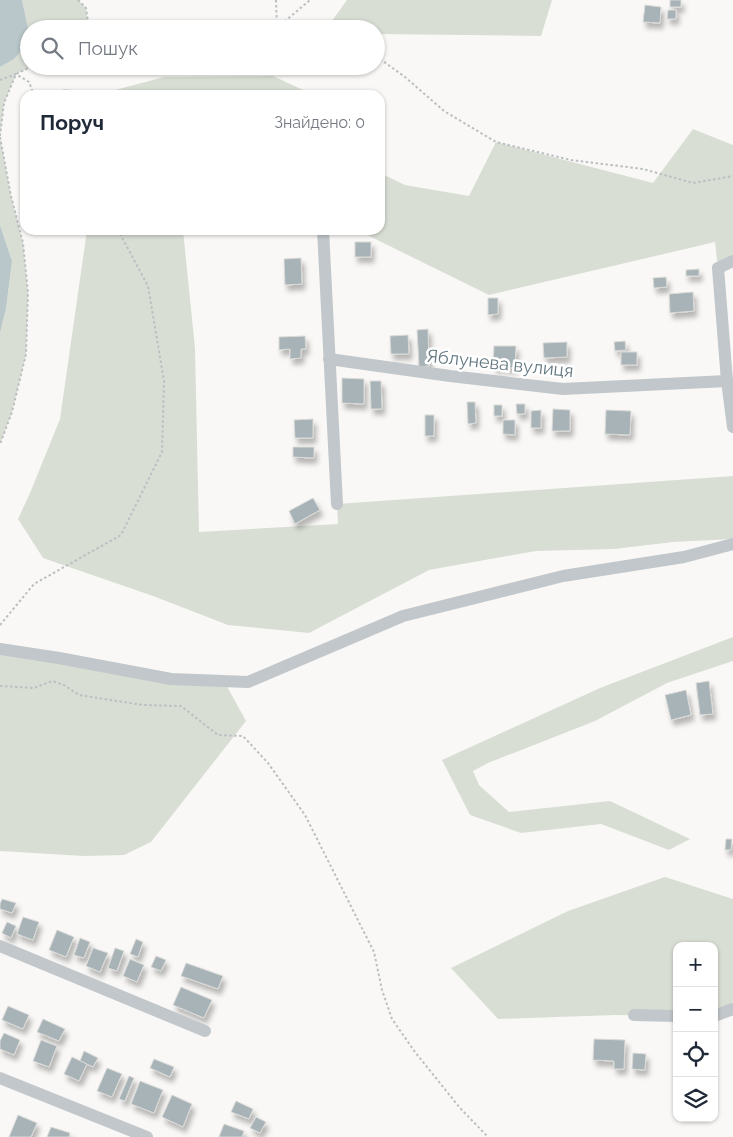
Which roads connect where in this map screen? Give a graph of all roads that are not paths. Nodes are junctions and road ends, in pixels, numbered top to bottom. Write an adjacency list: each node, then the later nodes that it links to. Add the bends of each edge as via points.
1 (323, 235): 3 (street)
2 (733, 261): 4 (street, via 718,268)
3 (329, 359): 4 (street, Яблунева вулиця, via 563,389); 6 (street)
4 (727, 381): 5 (street)
5 (733, 427)
6 (337, 504)
7 (733, 544): 8 (street, via 684,557 564,576 403,616 248,682 171,679)
8 (0, 649)
9 (0, 946): 14 (street)
10 (733, 1009): 12 (street)
11 (634, 1015): 13 (street)
12 (718, 1015)
13 (673, 1016)
14 (205, 1031)
15 (0, 1078): 16 (street)
16 (146, 1137)

